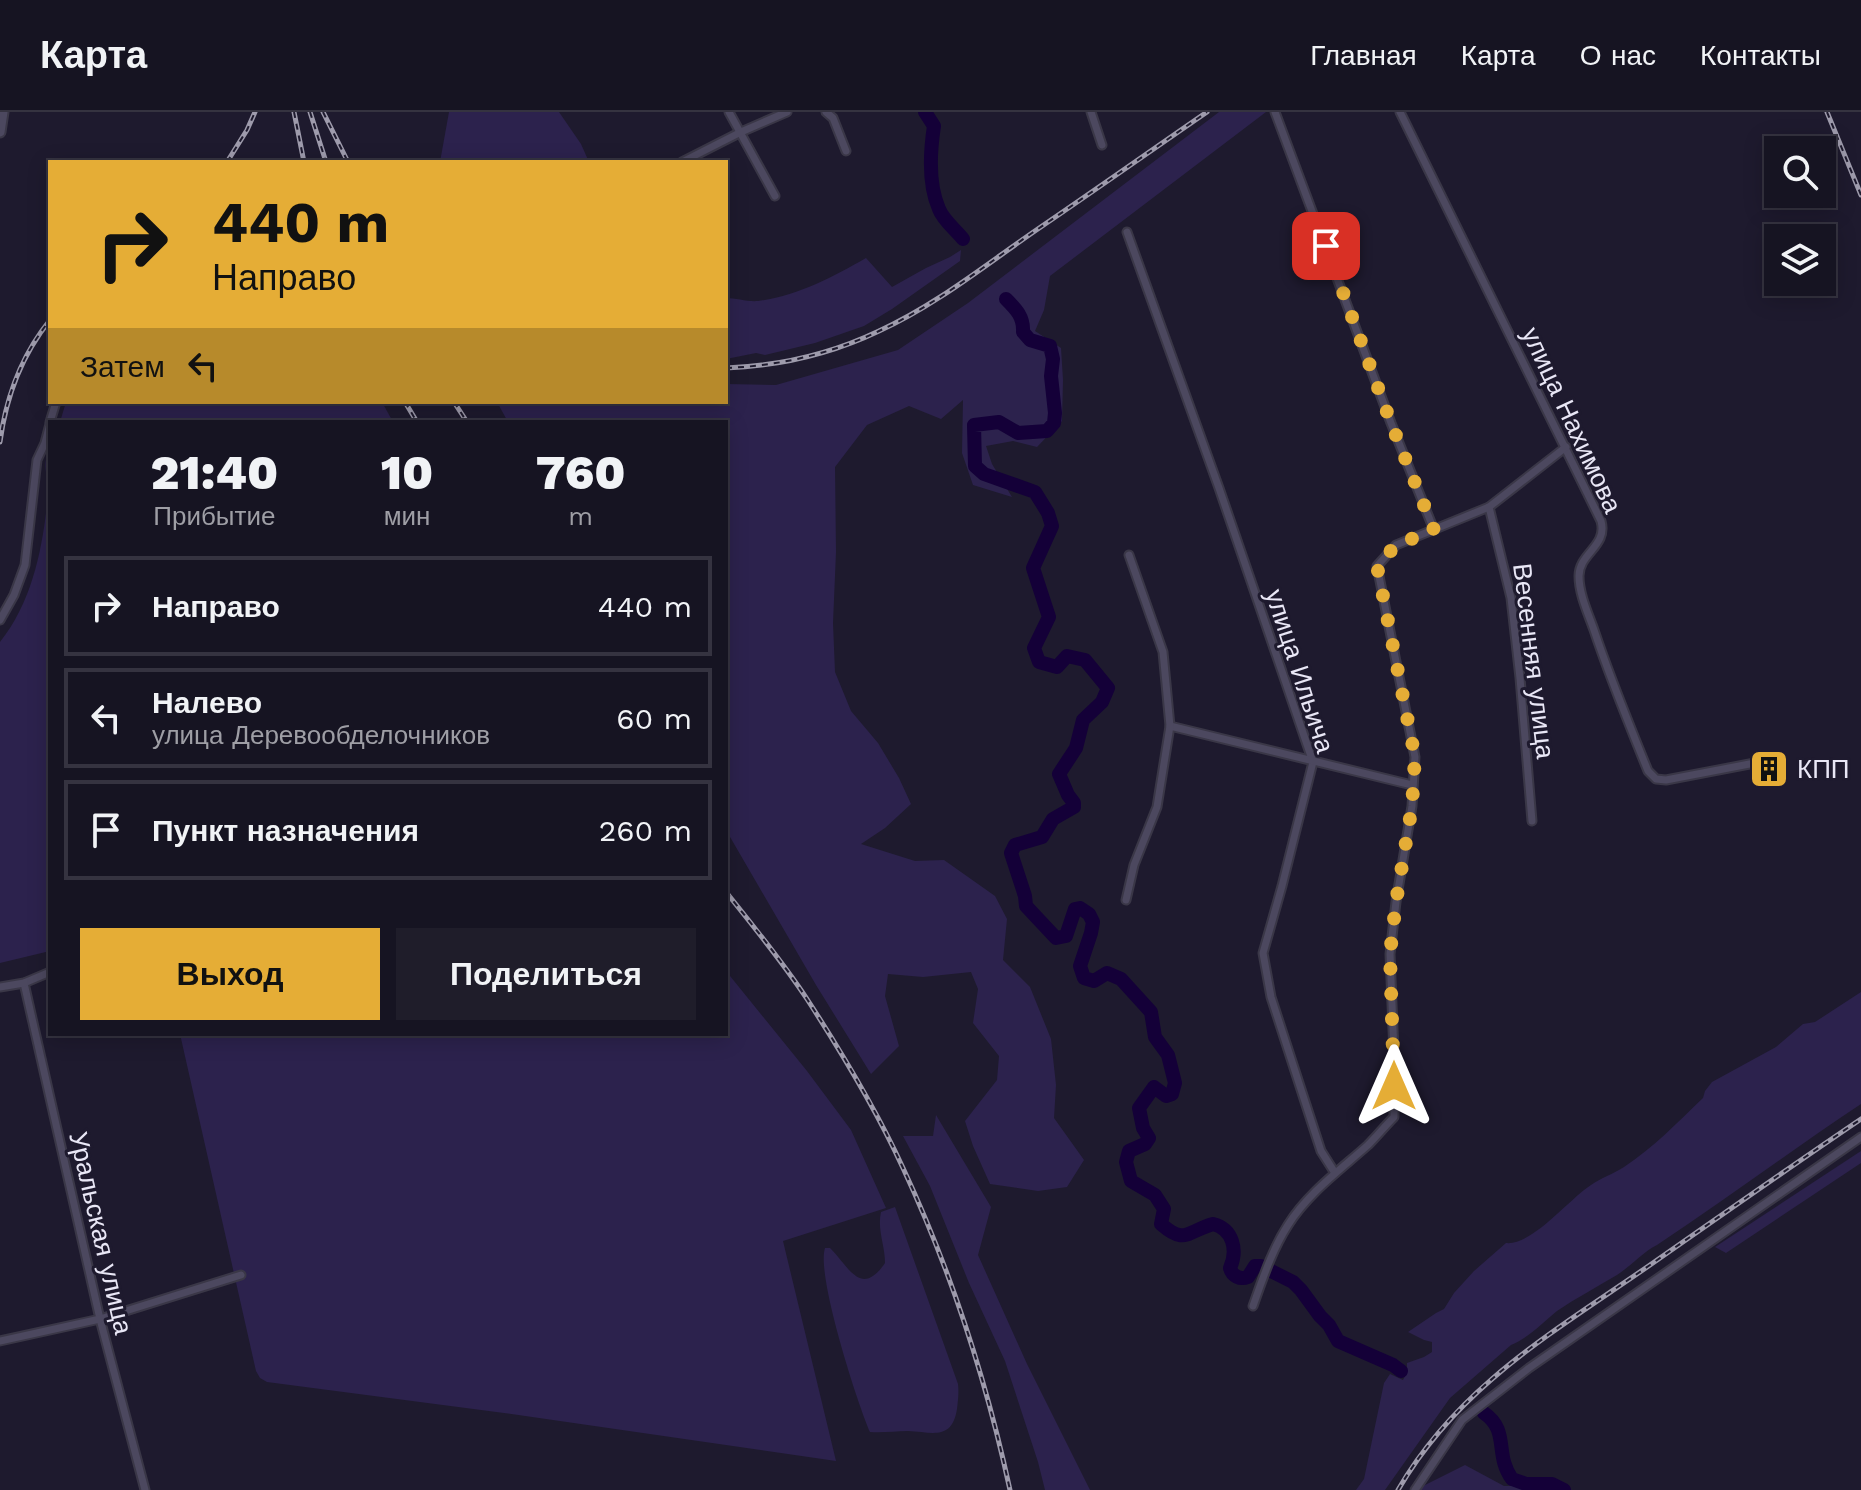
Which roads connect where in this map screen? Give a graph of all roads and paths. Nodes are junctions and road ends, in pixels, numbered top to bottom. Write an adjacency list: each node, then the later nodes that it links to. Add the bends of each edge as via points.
1 (3, 112): 8 (street)
2 (729, 112): 9 (street)
3 (787, 112): 9 (street)
4 (826, 112): 11 (street)
5 (1091, 112): 10 (street)
6 (1275, 112): 18 (street)
7 (1400, 112): 16 (street, улица Нахимова)
8 (0, 132)
9 (741, 132): 12 (street); 13 (street)
10 (1102, 145)
11 (846, 151)
12 (686, 160)
13 (775, 196)
14 (1127, 232): 23 (street, улица Ильича)
15 (48, 431): 20 (street, via 37,460 25,565)
16 (1566, 447): 17 (street); 22 (street, улица Нахимова, via 1603,527 1601,539 1580,565 1582,595 1648,771 1666,780)
17 (1489, 507): 18 (street); 25 (street, Весенняя улица, via 1511,598)
18 (1434, 530): 24 (street, via 1396,545 1377,566 1415,757)
19 (1129, 555): 21 (street, via 1163,652)
20 (0, 620)
21 (1170, 726): 23 (street); 26 (street, via 1157,807)
22 (1765, 761)
23 (1313, 762): 24 (street); 31 (street, улица Ильича, via 1263,953 1271,997 1321,1151)
24 (1412, 785): 31 (street, via 1390,954 1394,1117)
25 (1532, 821)
26 (1126, 900)
27 (48, 973): 28 (street)
28 (24, 983): 29 (street); 34 (street, Уральская улица)
29 (0, 987)
30 (1861, 1137): 37 (street, via 1462,1420)
31 (1335, 1173): 33 (street, via 1288,1225)
32 (241, 1275): 34 (street)
33 (1253, 1306)
34 (100, 1319): 35 (street); 36 (street, Уральская улица)
35 (0, 1341)
36 (145, 1490)
37 (1415, 1490)

